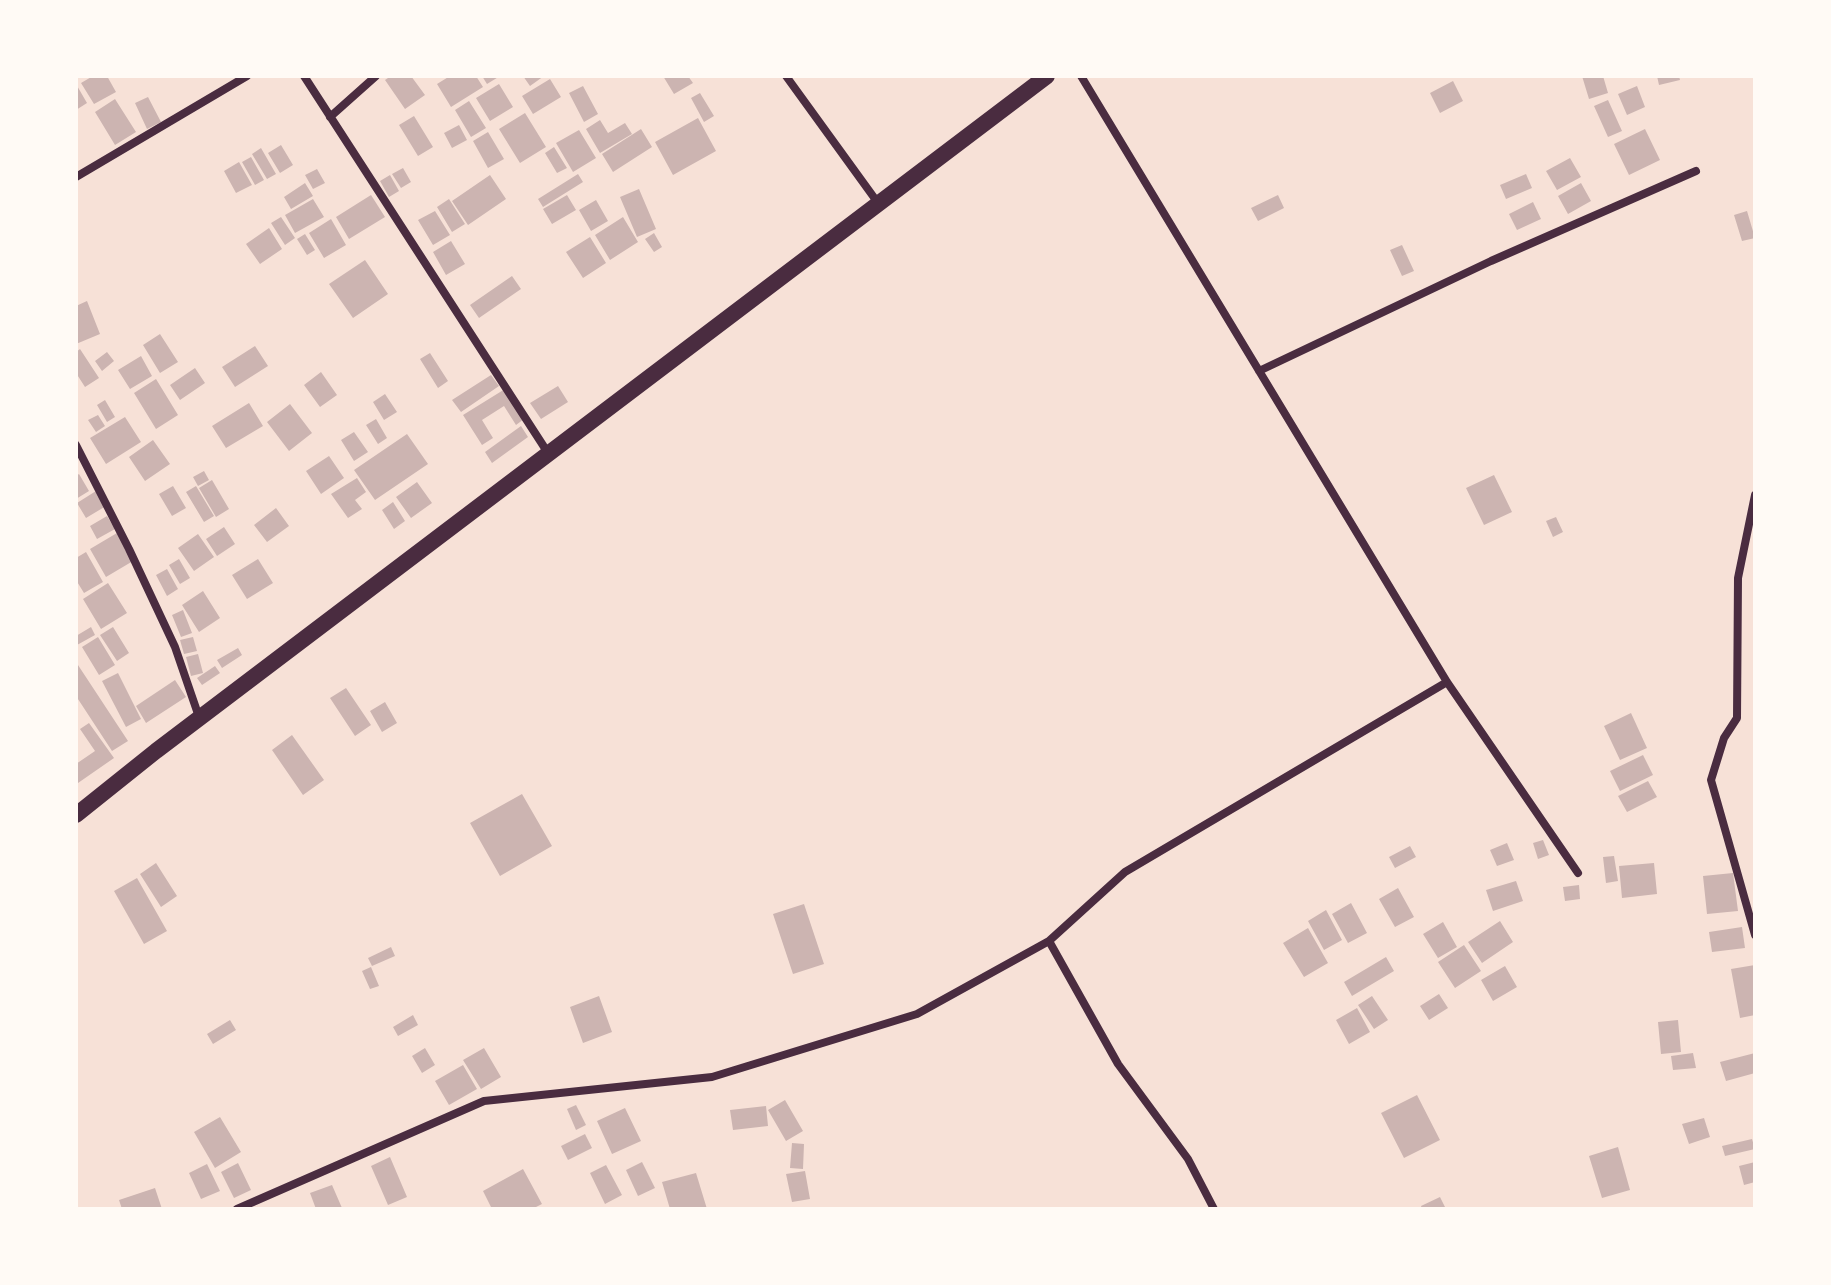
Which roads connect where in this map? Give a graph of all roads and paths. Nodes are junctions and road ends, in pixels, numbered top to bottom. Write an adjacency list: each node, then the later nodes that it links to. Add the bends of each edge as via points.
1 (247, 76): 9 (street)
2 (304, 76): 7 (street)
3 (376, 76): 7 (street)
4 (786, 76): 10 (street)
5 (1047, 76): 10 (main road)
6 (1081, 76): 11 (street)
7 (330, 117): 13 (street)
8 (1696, 171): 11 (street)
9 (76, 177)
10 (878, 203): 13 (main road)
11 (1259, 371): 15 (street)
12 (76, 445): 16 (street, via 175,647)
13 (548, 453): 16 (main road)
14 (1755, 495): 19 (street, via 1738,578 1737,718 1724,738 1711,780)
15 (1447, 682): 18 (street); 20 (street, via 1125,872)
16 (199, 718): 17 (main road)
17 (76, 815)
18 (1578, 873)
19 (1755, 935)
20 (1049, 941): 21 (street, via 917,1014 712,1077 484,1101); 22 (street, via 1118,1064 1188,1159)
21 (237, 1209)
22 (1214, 1209)

